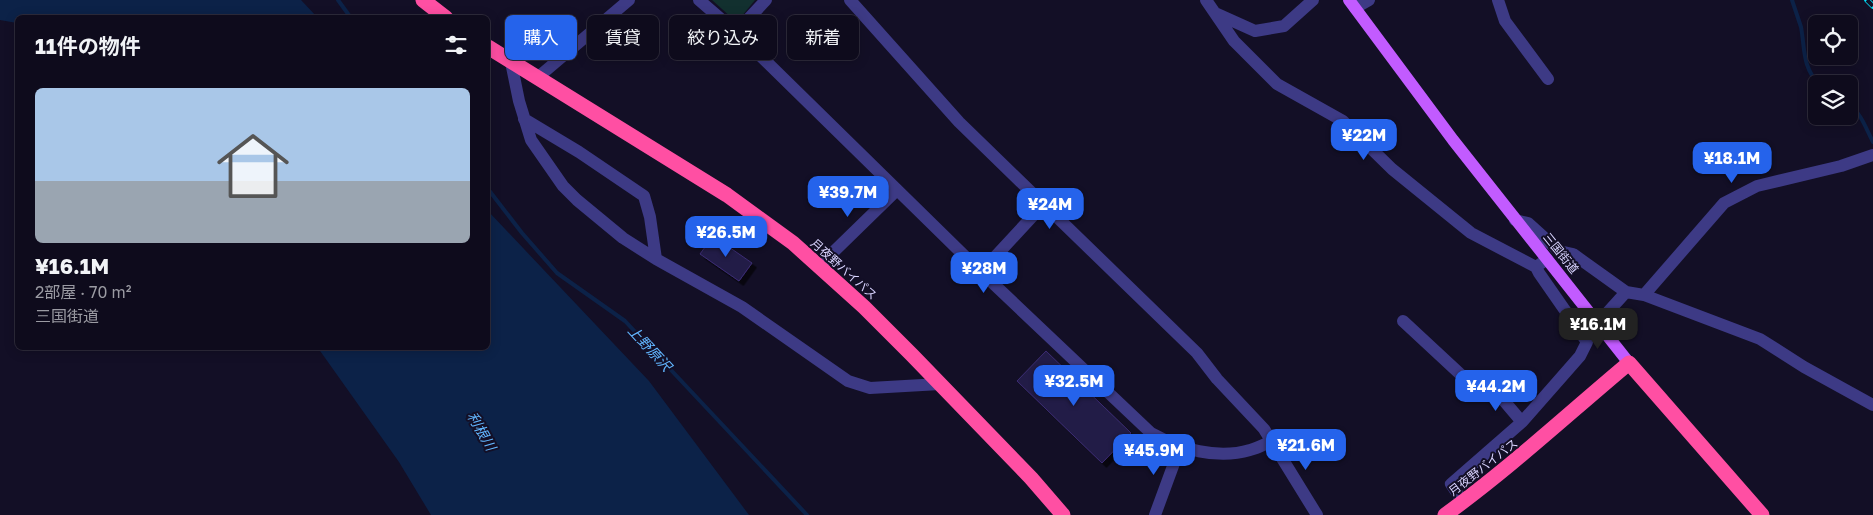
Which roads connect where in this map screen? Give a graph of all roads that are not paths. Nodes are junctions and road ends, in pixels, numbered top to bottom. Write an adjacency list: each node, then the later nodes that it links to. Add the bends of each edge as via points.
1 (423, 0): 12 (highway)
2 (629, 0): 18 (street)
3 (699, 0): 13 (street)
4 (766, 0): 14 (street)
5 (850, 0): 23 (street, via 959,122)
6 (1206, 0): 11 (street)
7 (1313, 0): 11 (street, via 1284,26 1255,31)
8 (1369, 0): 10 (street)
9 (1498, 0): 19 (street, via 1505,21)
10 (1352, 4): 24 (main road, 三国街道)
11 (1213, 12): 26 (street, via 1234,40 1278,84 1343,121 1392,169 1471,232)
12 (442, 15)
13 (716, 15)
14 (752, 15)
15 (490, 48): 17 (highway, 月夜野バイパス)
16 (765, 60): 22 (street)
17 (511, 62): 18 (highway, 月夜野バイパス); 20 (street)
18 (537, 78): 27 (highway, 月夜野バイパス, via 727,195)
19 (1548, 79)
20 (524, 120): 25 (street, via 531,140 563,186 607,226); 25 (street, via 644,196)
21 (1873, 155): 30 (street, via 1757,186 1724,203)
22 (897, 190): 27 (street); 28 (street)
23 (1043, 205): 28 (street); 37 (street, via 1197,353)
24 (1516, 220): 26 (main road, 三国街道); 29 (street, via 1528,223 1559,251 1572,254)
25 (656, 258): 34 (street, via 742,307 848,382 870,388)
26 (1541, 263): 32 (main road, 三国街道); 36 (street, via 1538,274 1586,342 1580,356)
27 (819, 266): 34 (highway, 月夜野バイパス)
28 (981, 272): 38 (street, via 1134,418 1152,433)
29 (1626, 292): 30 (street); 32 (street)
30 (1644, 296): 35 (street, via 1760,339)
31 (1403, 321): 36 (street, via 1473,386 1494,389)
32 (1598, 322): 33 (main road, 三国街道)
33 (1629, 362): 39 (highway, 月夜野バイパス); 44 (highway, 三国街道)
34 (940, 384): 40 (highway, 月夜野バイパス)
35 (1873, 405)
36 (1522, 422): 39 (street, via 1451,484)
37 (1272, 441): 38 (street, via 1237,452 1218,453); 42 (street)
38 (1180, 447): 41 (street)
39 (1463, 502): 43 (highway, 月夜野バイパス)
40 (1063, 515)
41 (1155, 515)
42 (1317, 515)
43 (1445, 515)
44 (1762, 515)

